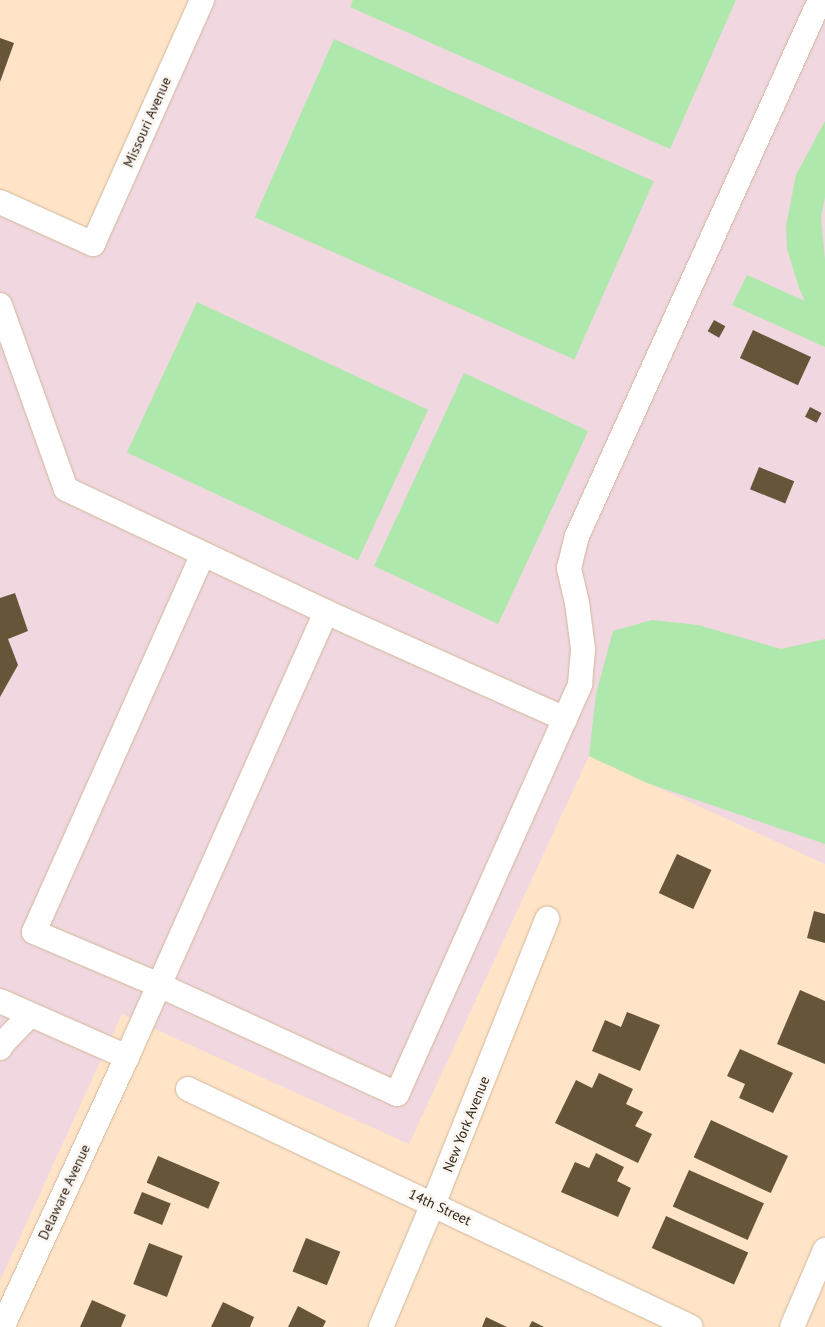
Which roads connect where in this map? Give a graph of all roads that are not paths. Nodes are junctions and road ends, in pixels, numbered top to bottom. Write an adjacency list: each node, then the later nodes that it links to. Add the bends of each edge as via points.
1 (202, 0): 3 (street, Missouri Avenue, via 93,244)
2 (820, 0): 7 (street, via 577,536 568,568 583,649 580,684)
3 (0, 202)
4 (0, 305): 5 (street, via 66,489)
5 (203, 554): 6 (street); 9 (street, via 34,932)
6 (326, 612): 7 (street); 9 (street, Delaware Avenue)
7 (565, 719): 9 (street, via 396,1094)
8 (547, 919): 15 (street, New York Avenue)
9 (159, 985): 13 (street, Delaware Avenue)
10 (0, 1001): 11 (street)
11 (30, 1015): 12 (street); 13 (street)
12 (0, 1048)
13 (127, 1058): 17 (street, Delaware Avenue)
14 (188, 1089): 15 (street, 14th Street)
15 (434, 1204): 18 (street, New York Avenue); 19 (street, 14th Street)
16 (825, 1250): 20 (street)
17 (2, 1327)
18 (381, 1327)
19 (691, 1327)
20 (792, 1327)

